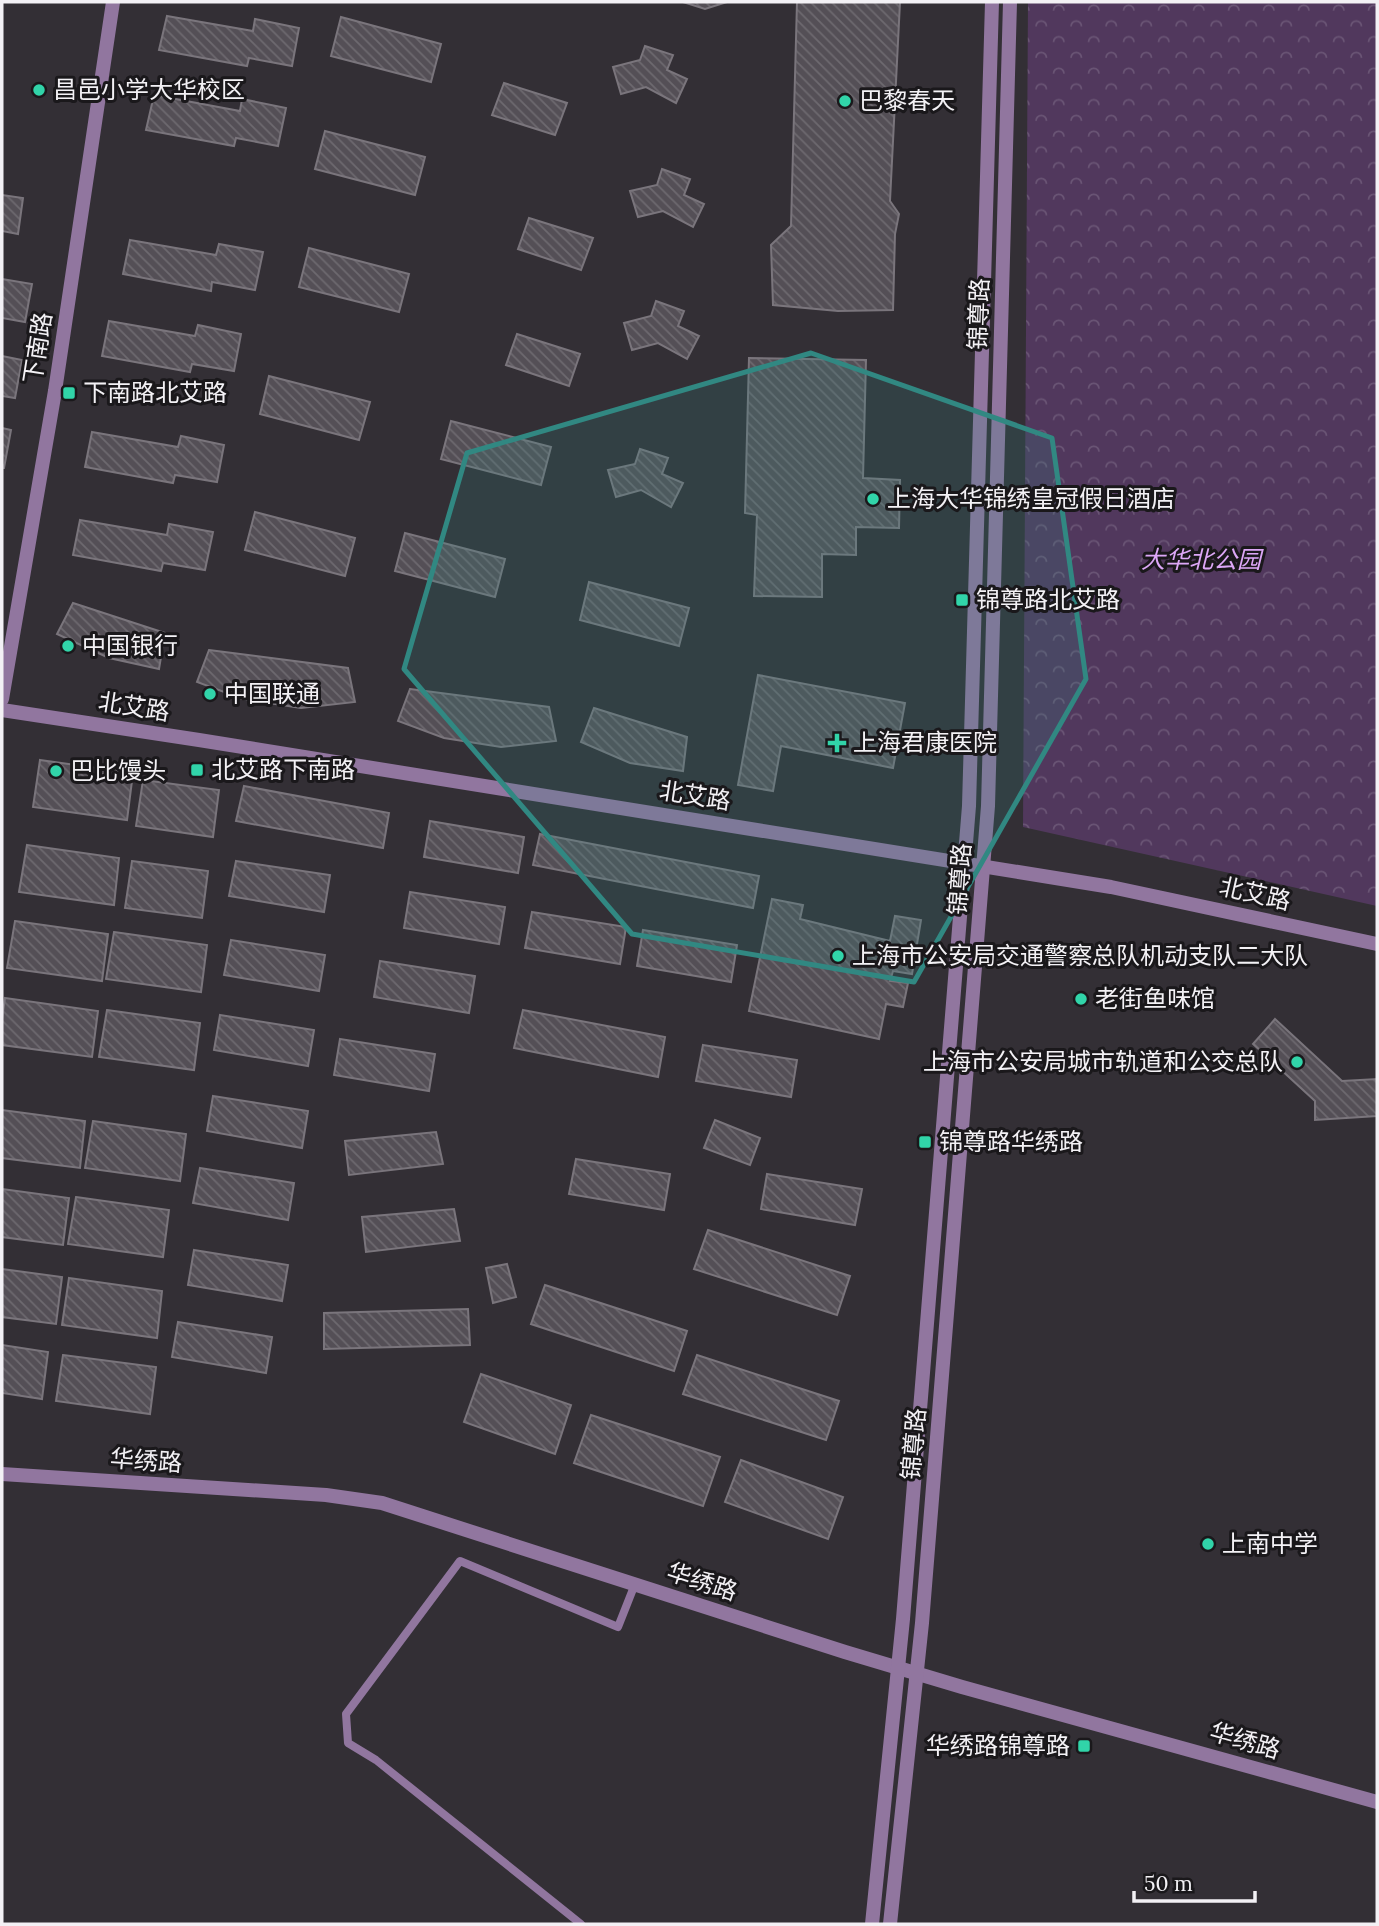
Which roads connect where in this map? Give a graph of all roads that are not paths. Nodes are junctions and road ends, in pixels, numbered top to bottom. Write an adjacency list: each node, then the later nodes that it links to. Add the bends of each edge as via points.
1 (113, 2): 4 (street, 下南路, via 55,391)
2 (992, 2): 6 (street, 锦尊路)
3 (1010, 2): 7 (street, 锦尊路)
4 (2, 699)
5 (2, 710): 6 (street, 北艾路)
6 (965, 863): 7 (street, 北艾路); 11 (street, 锦尊路)
7 (984, 866): 8 (street, 北艾路, via 1176,900); 12 (street, 锦尊路)
8 (1377, 944)
9 (2, 1474): 10 (street, 华绣路, via 354,1497)
10 (635, 1584): 11 (street, 华绣路); 14 (lane, via 618,1627 460,1561 346,1714 348,1743 376,1760)
11 (898, 1668): 12 (street, 华绣路); 15 (street, 锦尊路)
12 (917, 1674): 13 (street, 华绣路); 16 (street, 锦尊路)
13 (1377, 1802)
14 (581, 1924)
15 (872, 1924)
16 (890, 1924)

